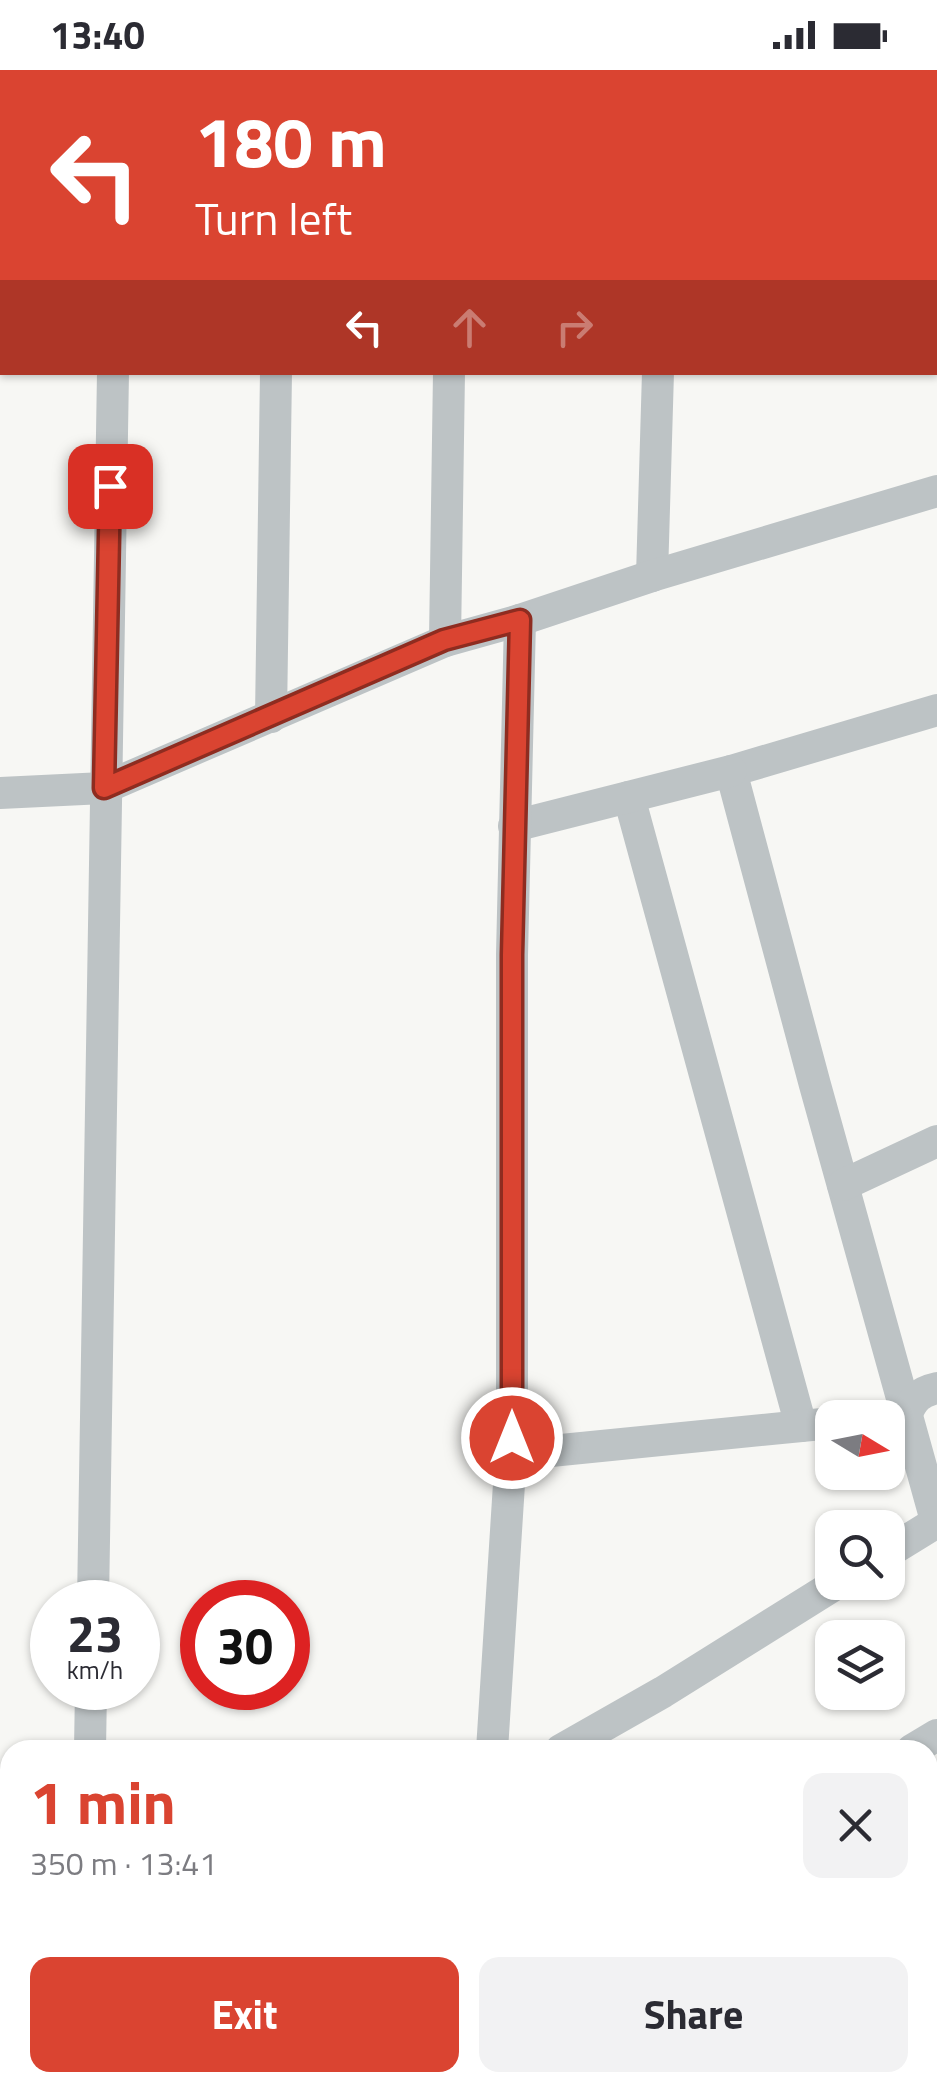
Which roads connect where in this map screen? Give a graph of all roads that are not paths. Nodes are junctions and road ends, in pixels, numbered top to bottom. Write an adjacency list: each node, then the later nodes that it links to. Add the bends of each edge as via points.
1 (112, 375): 12 (street)
2 (276, 375): 10 (street)
3 (449, 375): 8 (street)
4 (658, 375): 6 (street)
5 (937, 491): 6 (street)
6 (652, 576): 7 (street)
7 (520, 620): 8 (street); 15 (street)
8 (444, 640): 10 (street)
9 (936, 714): 11 (street)
10 (271, 718): 12 (street)
11 (731, 771): 14 (street); 17 (street)
12 (104, 788): 13 (street); 27 (street)
13 (0, 793)
14 (629, 797): 15 (street); 21 (street)
15 (514, 826): 24 (street)
16 (937, 1141): 17 (street)
17 (842, 1186): 19 (street)
18 (937, 1388): 20 (street)
19 (891, 1400)
20 (905, 1408)
21 (815, 1417)
22 (815, 1424): 24 (street)
23 (905, 1441): 25 (street)
24 (511, 1455): 31 (street)
25 (937, 1522): 26 (street)
26 (905, 1542)
27 (93, 1580)
28 (815, 1597): 32 (street)
29 (91, 1710): 30 (street)
30 (90, 1740)
31 (493, 1740)
32 (579, 1740)

